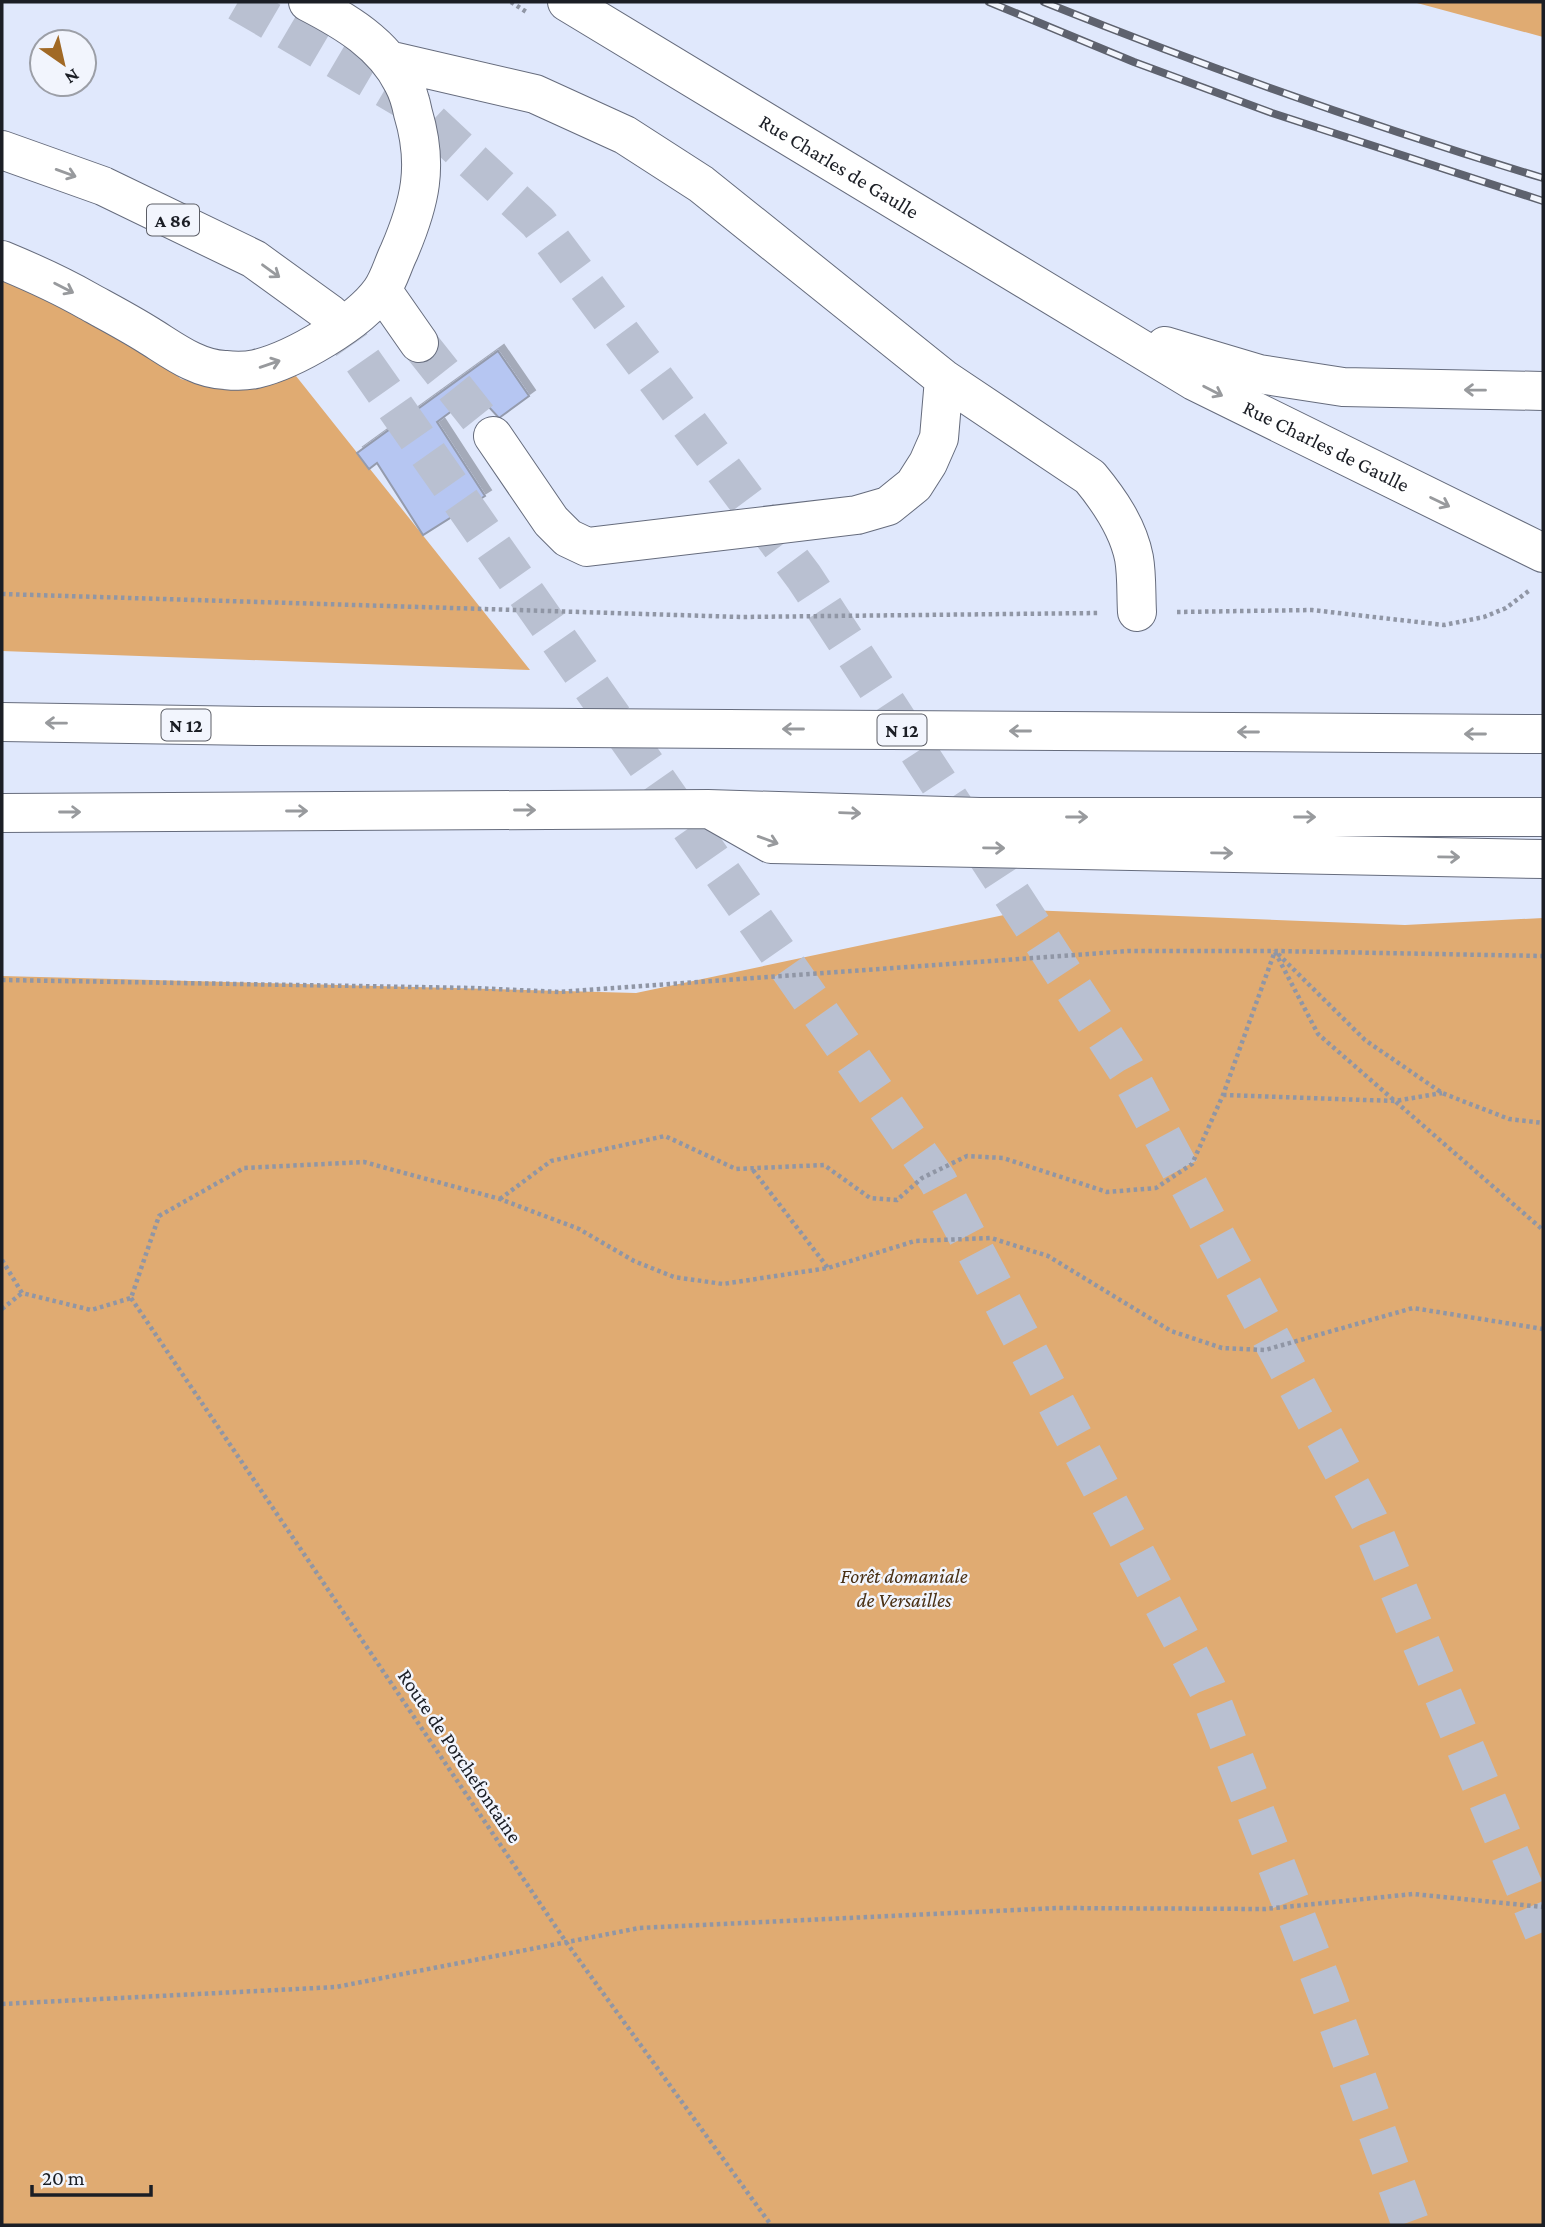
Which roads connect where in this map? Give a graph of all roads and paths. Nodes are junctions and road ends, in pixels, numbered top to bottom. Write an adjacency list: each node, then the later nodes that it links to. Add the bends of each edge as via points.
1 (308, 2): 3 (main road, via 360,33)
2 (568, 2): 8 (main road, Rue Charles de Gaulle)
3 (388, 60): 6 (main road, via 403,83 422,153 413,219); 10 (main road, via 535,94 625,135 701,184)
4 (2, 150): 7 (main road, A 86, one-way to 7, via 103,186 254,259)
5 (2, 260): 6 (main road, one-way to 6, via 87,300 177,354 222,370 255,369 286,359 337,330)
6 (382, 290): 9 (main road)
7 (330, 314)
8 (1113, 330): 11 (main road, Rue Charles de Gaulle, one-way to 8, via 1343,387 1259,374); 13 (main road, Rue Charles de Gaulle, one-way to 13, via 1194,381)
9 (419, 343)
10 (944, 379): 12 (main road, via 939,438 914,485 888,506 857,515 587,547 568,538 551,521); 15 (main road, via 1090,477 1121,522 1134,557)
11 (1543, 391)
12 (493, 436)
13 (1541, 568): 15 (path, via 1506,608 1444,625 1312,610)
14 (2, 594): 15 (path, via 741,617)
15 (1137, 612)
16 (2, 722): 17 (main road, N 12, one-way to 16)
17 (1543, 734)
18 (708, 808): 19 (main road, one-way to 18); 20 (main road, one-way to 20, via 980,817); 21 (main road, one-way to 21, via 771,844)
19 (2, 813)
20 (1543, 817)
21 (1543, 859)
22 (1275, 951): 23 (path); 24 (path, via 1129,951 560,992); 25 (path, via 1365,1040); 26 (path); 27 (path, via 1318,1034)
23 (1543, 956)
24 (2, 981)
25 (1442, 1093): 27 (path); 28 (path, via 1509,1119)
26 (1223, 1094): 27 (path); 29 (path, via 1192,1164 1156,1188 1107,1192 1003,1158 967,1156 922,1178 897,1200 870,1198 824,1166)
27 (1395, 1101): 31 (path)
28 (1543, 1124)
29 (752, 1169): 30 (path, via 736,1169 665,1136 551,1161); 33 (path)
30 (500, 1199): 33 (path, via 579,1229 634,1261 674,1277 723,1284); 35 (path, via 364,1162 244,1168 159,1216)
31 (1543, 1230)
32 (2, 1260): 34 (path)
33 (828, 1268): 37 (path, via 915,1241 992,1238 1048,1256 1171,1331 1222,1348 1265,1350 1413,1308)
34 (22, 1293): 35 (path, via 91,1310); 36 (path)
35 (131, 1298): 39 (path, Route de Porchefontaine)
36 (2, 1309)
37 (1543, 1329)
38 (1543, 1907): 39 (path, via 1413,1894 1265,1909 1057,1908 639,1928)
39 (566, 1942): 40 (path, via 336,1987); 41 (path, Route de Porchefontaine)
40 (2, 2004)
41 (771, 2225)

